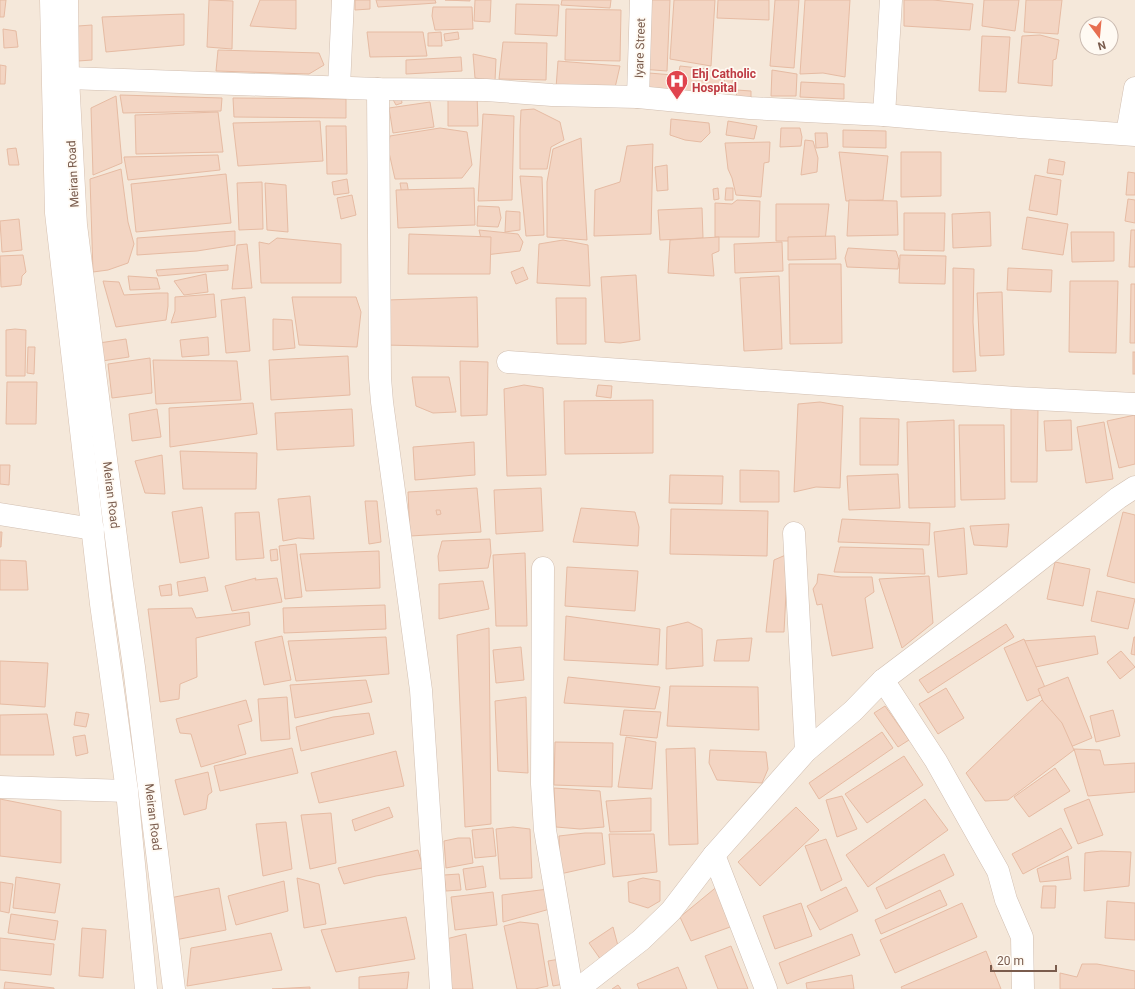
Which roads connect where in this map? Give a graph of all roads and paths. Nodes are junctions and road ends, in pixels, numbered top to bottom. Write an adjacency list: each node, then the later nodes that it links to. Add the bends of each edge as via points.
1 (51, 0): 17 (street, Meiran Road, via 56,213)
2 (67, 0): 6 (street, Meiran Road)
3 (342, 0): 7 (street)
4 (641, 0): 10 (street, Iyare Street)
5 (892, 0): 11 (street)
6 (68, 78): 7 (street); 26 (street, Meiran Road, via 76,226)
7 (340, 87): 9 (street)
8 (1135, 88): 12 (street)
9 (378, 89): 10 (street, via 486,90); 27 (street, via 380,378 421,690)
10 (638, 97): 11 (street, via 750,108)
11 (884, 115): 12 (street)
12 (1131, 135)
13 (508, 362): 14 (street)
14 (1135, 404)
15 (1135, 487): 20 (street)
16 (0, 514): 17 (street)
17 (92, 529): 23 (street, Meiran Road)
18 (794, 533): 21 (street)
19 (543, 568): 28 (street, via 542,784 545,830)
20 (883, 680): 21 (street, via 853,711); 31 (street, via 936,761 998,871 1006,900 1022,937)
21 (806, 751): 24 (street)
22 (0, 787): 23 (street)
23 (127, 791): 25 (street, Meiran Road)
24 (714, 855): 29 (street, via 671,911 641,940); 30 (street)
25 (146, 989)
26 (174, 989)
27 (441, 989)
28 (572, 989)
29 (578, 989)
30 (766, 989)
31 (1023, 989)

